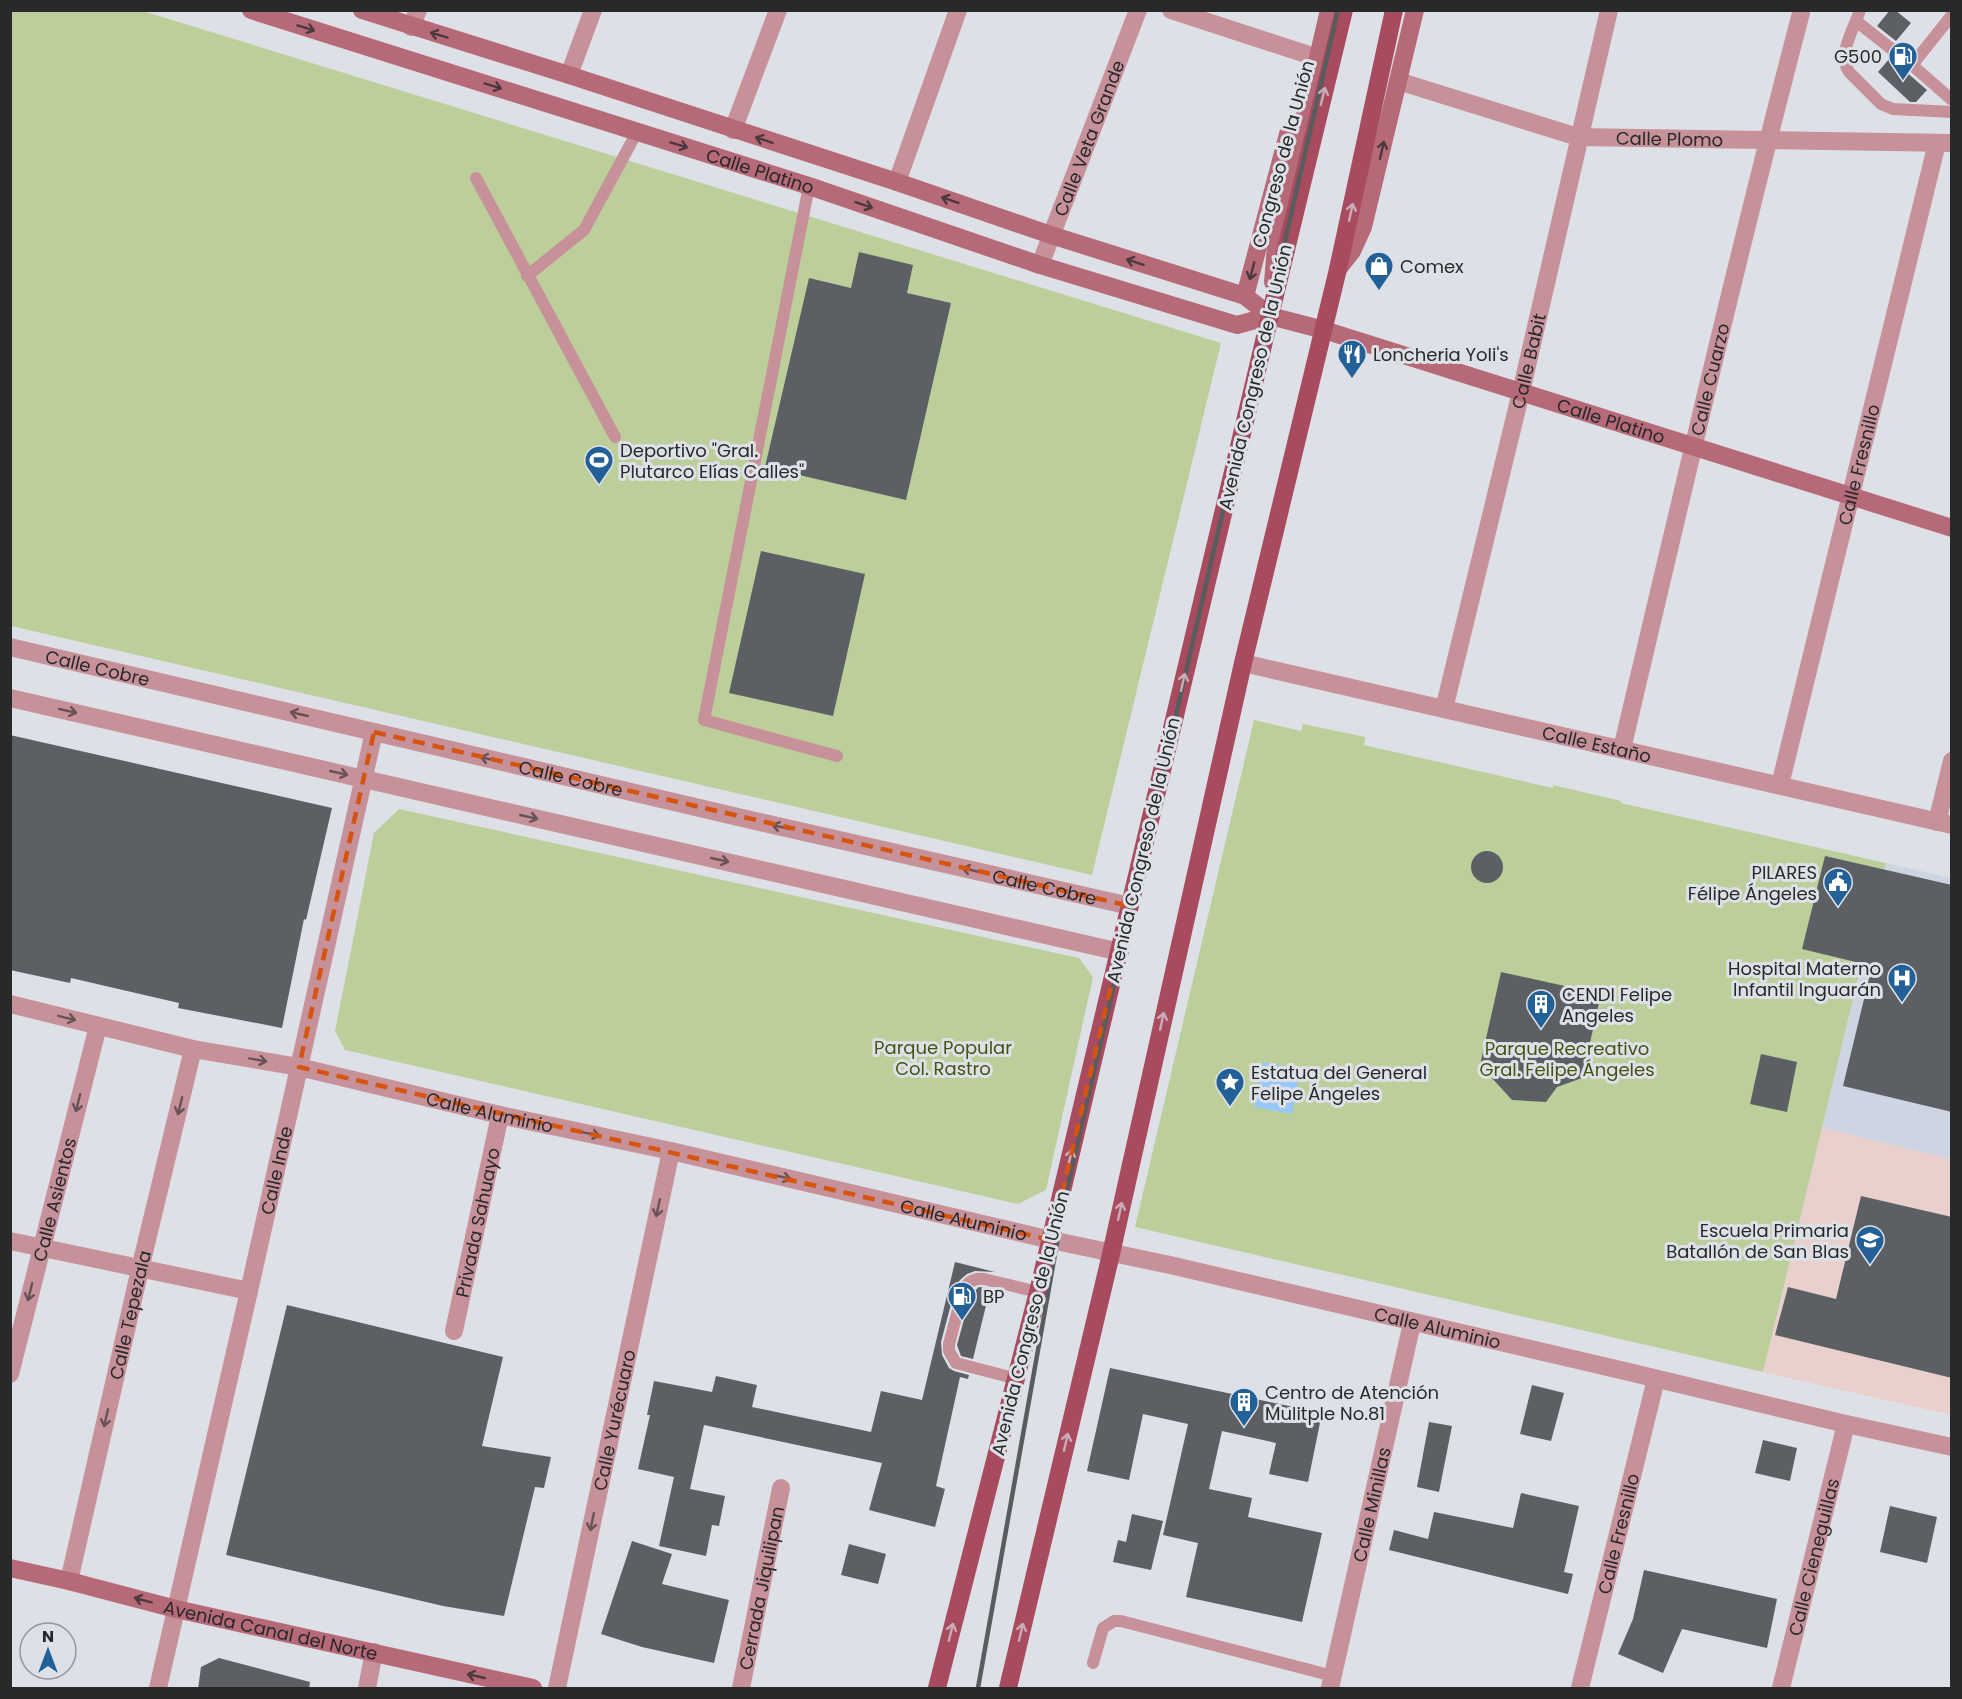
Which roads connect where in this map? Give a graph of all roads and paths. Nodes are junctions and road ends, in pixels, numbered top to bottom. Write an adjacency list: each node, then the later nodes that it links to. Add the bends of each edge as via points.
1 (251, 10): 25 (street, Calle Platino, one-way to 25)
2 (362, 10): 17 (street, Calle Platino)
3 (593, 10): 20 (street)
4 (778, 10): 24 (street)
5 (958, 10): 30 (street)
6 (1138, 10): 32 (street, Calle Veta Grande)
7 (1171, 10): 18 (street)
8 (1319, 10): 18 (street, Congreso de la Unión)
9 (1329, 10): 37 (street, via 1277,234)
10 (1344, 10): 37 (main road, Avenida Congreso de la Unión, one-way to 10)
11 (1394, 10): 34 (main road, one-way to 11)
12 (1415, 10): 21 (street)
13 (1609, 10): 26 (street, Calle Babit)
14 (1801, 13): 27 (street, Calle Cuarzo)
15 (1952, 15): 19 (lane)
16 (1858, 16): 19 (lane); 23 (lane, via 1844,53 1845,66 1881,104 1893,109)
17 (415, 19): 20 (street, Calle Platino, one-way to 17)
18 (1309, 55): 36 (street, Congreso de la Unión, one-way to 36)
19 (1912, 65): 22 (lane)
20 (569, 75): 24 (street, Calle Platino)
21 (1398, 81): 26 (street, Calle Plomo); 34 (street, one-way to 21, via 1363,227)
22 (1952, 100)
23 (1952, 112)
24 (733, 130): 30 (street, Calle Platino, one-way to 24)
25 (637, 132): 31 (street, Calle Platino, one-way to 31); 35 (lane, via 584,230)
26 (1578, 137): 27 (street, Calle Plomo); 39 (street, Calle Babit)
27 (1768, 140): 28 (street, Calle Plomo); 41 (street, Calle Cuarzo)
28 (1944, 143): 42 (street, Calle Fresnillo)
29 (476, 178): 35 (lane)
30 (897, 182): 32 (street, Calle Platino, one-way to 30)
31 (809, 186): 33 (street, Calle Platino, one-way to 33); 50 (lane, via 705,720)
32 (1051, 235): 33 (street, Calle Veta Grande); 36 (street, Calle Platino, one-way to 32)
33 (1040, 266): 37 (street, Calle Platino, via 1237,325)
34 (1338, 269): 38 (main road)
35 (527, 276): 40 (lane)
36 (1245, 296): 37 (street, Calle Platino)
37 (1270, 316): 38 (street, Calle Platino); 55 (main road, Avenida Congreso de la Unión, one-way to 37)
38 (1324, 330): 39 (street, Calle Platino); 45 (main road)
39 (1521, 392): 41 (street, Calle Platino); 47 (street, Calle Babit)
40 (615, 437)
41 (1693, 446): 42 (street, Calle Platino); 49 (street, Calle Cuarzo)
42 (1850, 496): 43 (street, Calle Platino); 53 (street, Calle Fresnillo)
43 (1952, 528)
44 (10, 647): 48 (street, Calle Cobre, one-way to 44)
45 (1243, 663): 47 (street, Calle Estaño); 66 (main road, one-way to 45)
46 (10, 698): 52 (street, one-way to 52)
47 (1444, 709): 49 (street, Calle Estaño)
48 (374, 732): 52 (street, Calle Inde); 55 (street, Calle Cobre, one-way to 48)
49 (1622, 749): 53 (street, Calle Estaño)
50 (837, 756)
51 (1952, 761): 54 (street)
52 (363, 779): 56 (street, one-way to 56); 60 (street, Calle Inde)
53 (1780, 785): 54 (street, Calle Estaño)
54 (1944, 823)
55 (1130, 906): 56 (main road, Avenida Congreso de la Unión)
56 (1120, 952): 63 (main road, Avenida Congreso de la Unión, one-way to 56)
57 (10, 1004): 58 (street, Calle Aluminio, one-way to 58)
58 (98, 1026): 59 (street, Calle Aluminio); 65 (street, Calle Asientos, one-way to 65)
59 (194, 1049): 60 (street, Calle Aluminio, one-way to 60); 67 (street, Calle Tepezala, one-way to 67)
60 (299, 1067): 61 (street, Calle Aluminio); 68 (street, Calle Inde)
61 (500, 1115): 62 (street, Calle Aluminio, one-way to 62); 71 (street, Privada Sahuayo)
62 (670, 1150): 63 (street, Calle Aluminio, one-way to 63); 87 (street, Calle Yurécuaro, one-way to 87)
63 (1051, 1240): 66 (street, Calle Aluminio); 69 (main road, Avenida Congreso de la Unión)
64 (10, 1241): 65 (street)
65 (41, 1248): 67 (street); 72 (street, Calle Asientos, one-way to 72)
66 (1111, 1254): 70 (street, Calle Aluminio); 90 (main road, one-way to 66)
67 (140, 1269): 68 (street); 79 (street, Calle Tepezala, one-way to 79)
68 (249, 1291): 80 (street, Calle Inde)
69 (1038, 1292): 73 (main road, Avenida Congreso de la Unión); 73 (lane, via 984,1279 971,1281 963,1291 949,1344 956,1363)
70 (1412, 1323): 74 (street, Calle Aluminio); 83 (street, Calle Minillas)
71 (454, 1331)
72 (10, 1374)
73 (1017, 1379): 89 (main road, Avenida Congreso de la Unión, one-way to 73)
74 (1656, 1379): 75 (street, Calle Aluminio); 91 (street, Calle Fresnillo)
75 (1846, 1424): 76 (street, Calle Aluminio); 92 (street, Calle Cieneguillas)
76 (1952, 1447)
77 (781, 1488): 88 (street, Cerrada Jiquilipan)
78 (10, 1568): 79 (street, Avenida Canal del Norte)
79 (69, 1581): 80 (street, Avenida Canal del Norte, one-way to 79)
80 (176, 1609): 81 (street, Avenida Canal del Norte); 84 (street, Calle Inde)
81 (375, 1652): 85 (street); 86 (street, Avenida Canal del Norte, one-way to 81)
82 (1094, 1663): 83 (lane, via 1103,1628 1121,1621)
83 (1331, 1682)
84 (158, 1689)
85 (368, 1689)
86 (534, 1689)
87 (557, 1689)
88 (741, 1689)
89 (937, 1689)
90 (1008, 1689)
91 (1580, 1689)
92 (1781, 1689)

